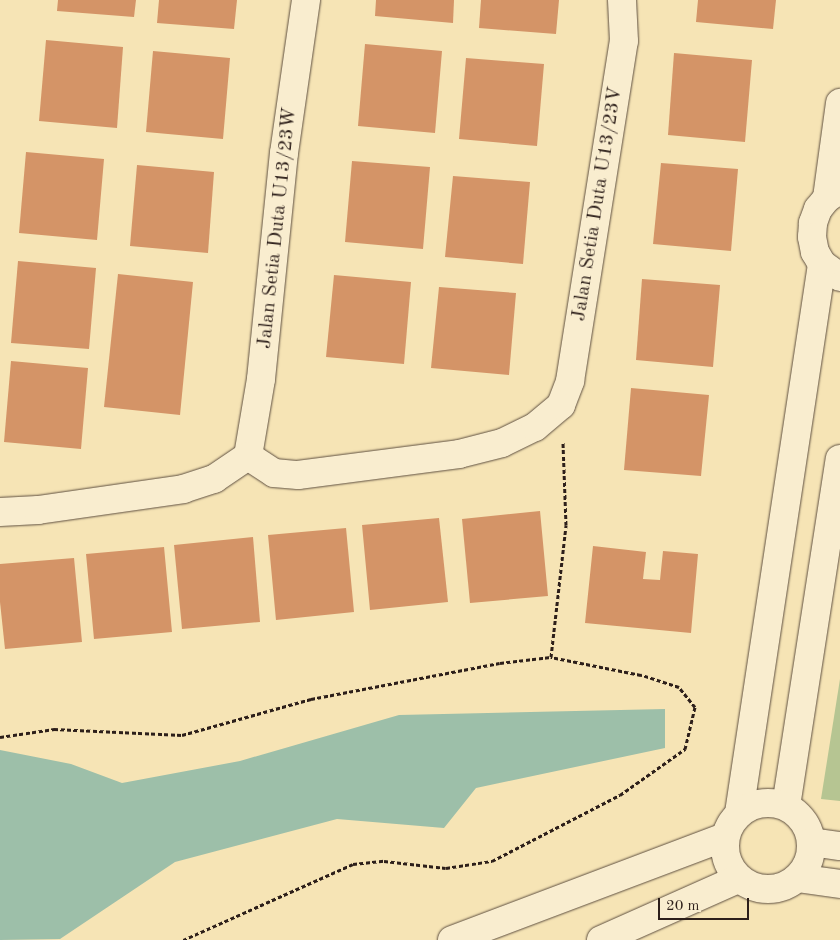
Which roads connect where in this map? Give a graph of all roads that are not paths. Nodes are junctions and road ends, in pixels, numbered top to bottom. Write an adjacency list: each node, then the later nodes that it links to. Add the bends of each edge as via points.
1 (306, 0): 6 (street, Jalan Setia Duta U13/23W, via 284,153 261,379)
2 (622, 0): 6 (street, Jalan Setia Duta U13/23V, via 624,41 570,381 561,405 535,427 502,443 460,454 298,475 274,473)
3 (840, 103): 4 (street)
4 (834, 194): 5 (street, via 818,209 812,238 815,252)
5 (831, 271): 10 (street)
6 (248, 456): 8 (street, via 214,479 183,489 38,510)
7 (840, 460): 9 (street)
8 (0, 512)
9 (786, 806): 10 (street, via 762,803); 12 (street, via 807,827)
10 (739, 813): 11 (street)
11 (725, 837): 15 (street, via 726,859); 17 (street)
12 (811, 842): 13 (street); 14 (street, via 805,868)
13 (840, 846)
14 (797, 878): 15 (street, via 780,888 761,890); 16 (street)
15 (738, 879): 18 (street)
16 (840, 884)
17 (452, 940)
18 (601, 940)

